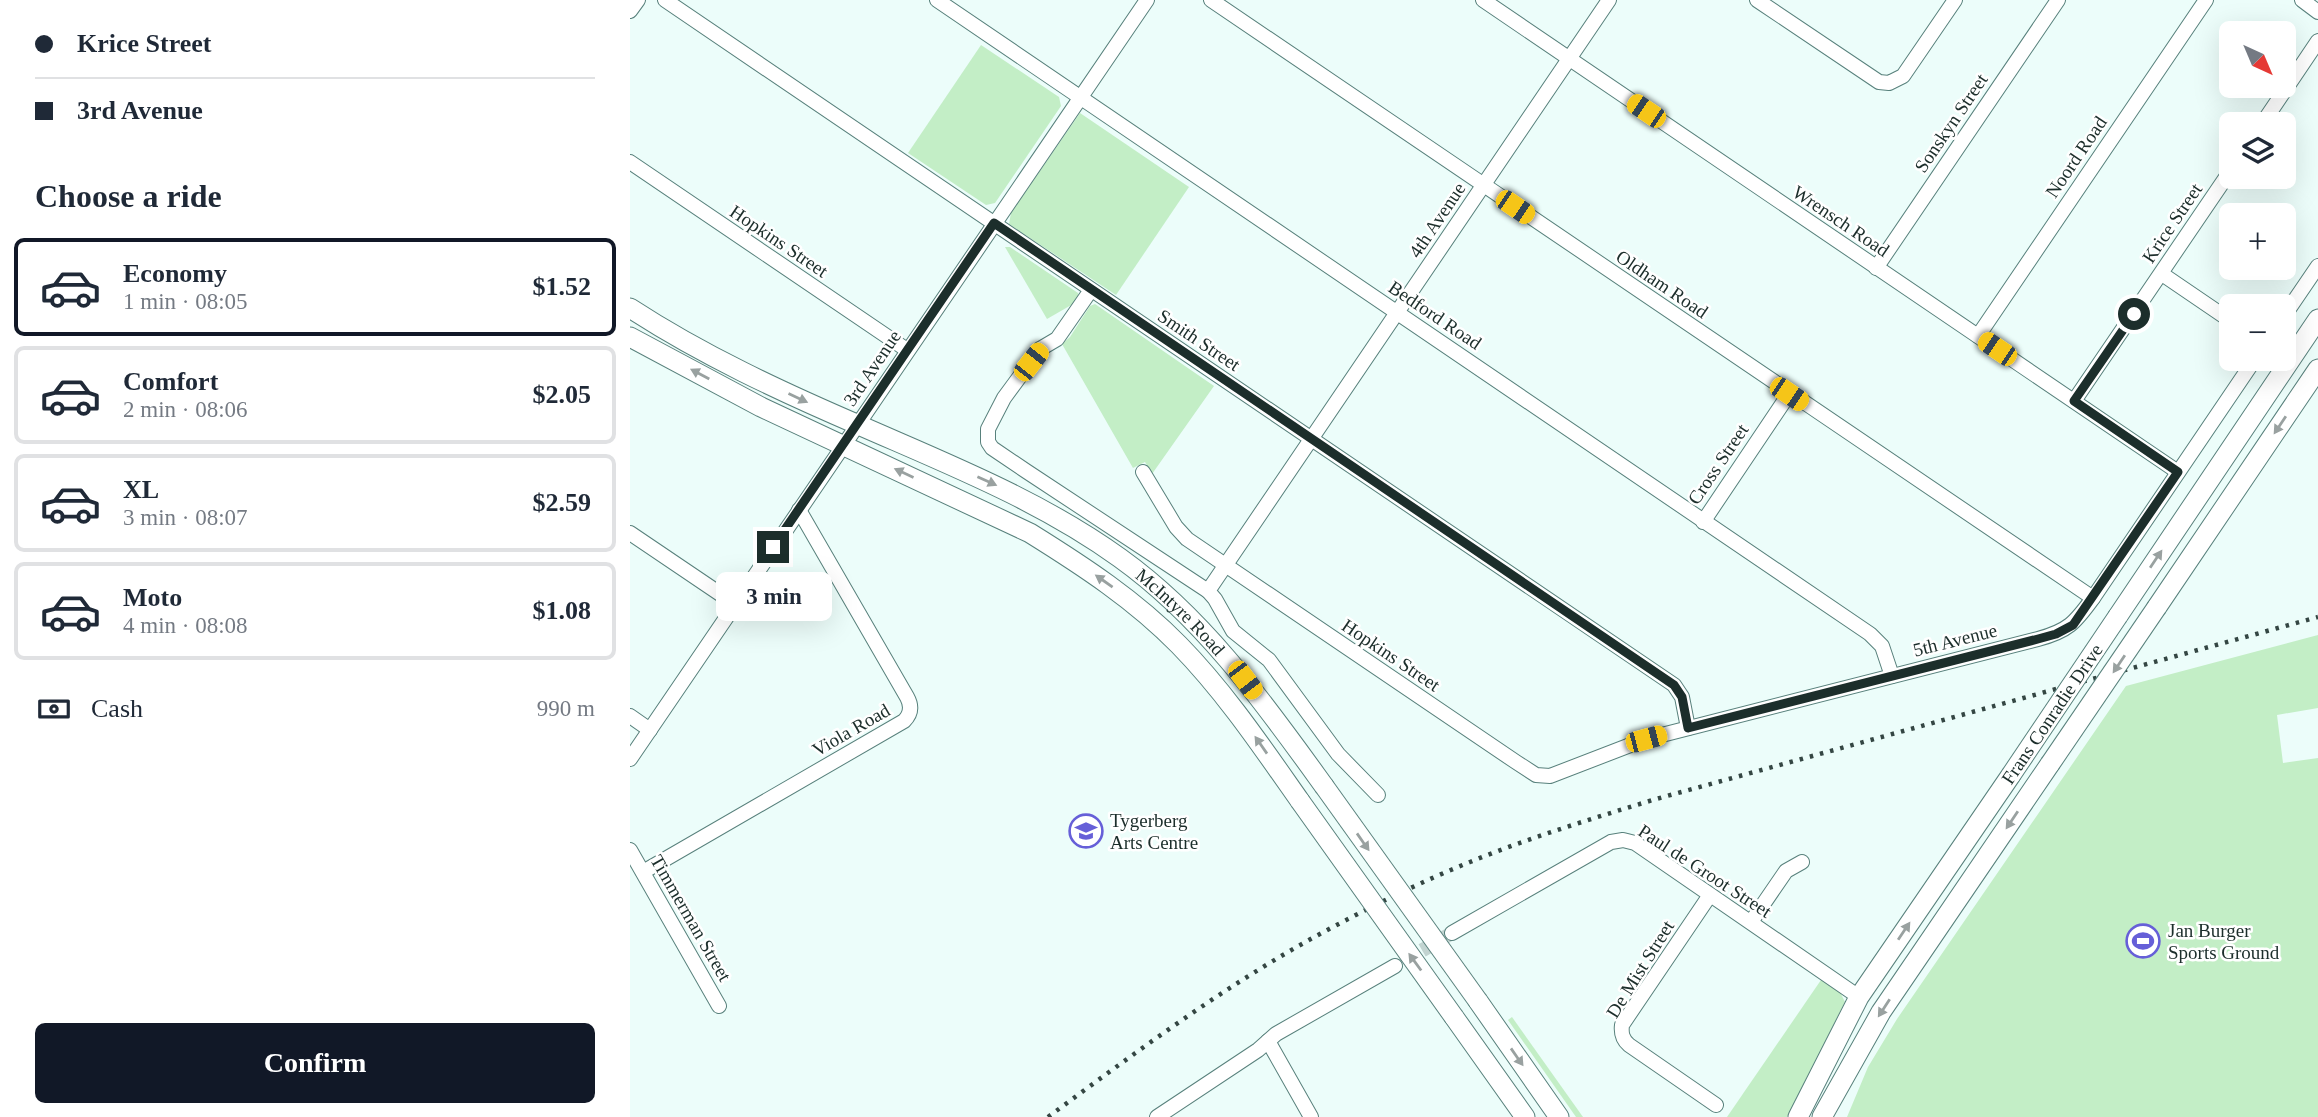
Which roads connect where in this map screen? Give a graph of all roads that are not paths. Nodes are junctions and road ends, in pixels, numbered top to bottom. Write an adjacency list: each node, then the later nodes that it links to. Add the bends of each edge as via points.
1 (638, 0): 13 (street)
2 (665, 0): 22 (street, Smith Street)
3 (937, 0): 17 (street, Bedford Road)
4 (1147, 0): 17 (street, 3rd Avenue)
5 (1212, 0): 20 (street, Oldham Road)
6 (1483, 0): 16 (street, Wrensch Road)
7 (1609, 0): 16 (street, 4th Avenue)
8 (1757, 0): 9 (street, via 1879,82 1889,83 1903,76)
9 (1955, 0)
10 (2058, 0): 24 (street, Sonskyn Street)
11 (2206, 0): 32 (street, Noord Road)
12 (2302, 0): 14 (street)
13 (630, 11)
14 (2317, 11)
15 (2318, 41): 18 (street)
16 (1569, 59): 20 (street, 4th Avenue); 24 (street, Wrensch Road)
17 (1080, 97): 22 (street, 3rd Avenue); 29 (street, Bedford Road)
18 (2270, 112)
19 (630, 162): 34 (street, Hopkins Street)
20 (1483, 186): 29 (street, 4th Avenue); 37 (street, Oldham Road)
21 (2219, 188): 25 (street, Krice Street)
22 (994, 223): 26 (street, Smith Street); 34 (street, 3rd Avenue)
23 (2318, 266): 27 (street)
24 (1876, 268): 32 (street, Wrensch Road)
25 (2162, 274): 30 (street); 38 (street, Krice Street)
26 (1091, 289): 40 (street, Smith Street); 48 (street, via 1057,339 1040,349 1004,398 988,429 988,442)
27 (2296, 298)
28 (630, 309): 39 (main road, McIntyre Road, one-way to 39, via 764,382)
29 (1397, 312): 40 (street, 4th Avenue); 45 (street, Bedford Road)
30 (2219, 313)
31 (2318, 319): 65 (main road, Frans Conradie Drive, one-way to 31, bridge)
32 (1978, 336): 38 (street, Wrensch Road)
33 (630, 337): 41 (main road, McIntyre Road, one-way to 33)
34 (907, 350): 39 (street, 3rd Avenue)
35 (2318, 369): 74 (main road, Frans Conradie Drive, one-way to 74, bridge, via 1881,1012)
36 (2247, 371): 43 (street, 5th Avenue)
37 (1789, 394): 45 (street, Cross Street); 49 (street, Oldham Road)
38 (2074, 401): 43 (street, Wrensch Road)
39 (857, 425): 41 (street, 3rd Avenue); 72 (main road, McIntyre Road, one-way to 72, bridge, via 1003,488 1053,515 1122,559 1179,606 1233,663)
40 (1311, 438): 47 (street, 4th Avenue); 53 (street, Smith Street, via 1674,685 1682,697)
41 (843, 445): 44 (street, 3rd Avenue); 71 (main road, McIntyre Road, one-way to 41, bridge, via 1245,722 1178,644 1119,592 1030,533)
42 (1143, 472): 47 (street, Hopkins Street, via 1181,533)
43 (2178, 472): 49 (street, 5th Avenue)
44 (799, 510): 50 (street, 3rd Avenue); 60 (street, Viola Road, via 907,697 910,713 904,721)
45 (1703, 522): 51 (street, Bedford Road, via 1877,639)
46 (630, 533): 50 (street)
47 (1224, 565): 48 (street, 4th Avenue); 56 (street, Hopkins Street)
48 (1208, 591): 57 (street, via 1233,631 1269,660 1338,754)
49 (2093, 598): 51 (street, 5th Avenue, via 2073,625 2056,634)
50 (735, 604): 54 (street, 3rd Avenue)
51 (1892, 676): 53 (street, 5th Avenue)
52 (630, 716): 54 (street)
53 (1688, 728): 56 (street, 5th Avenue, via 1550,776)
54 (650, 730): 55 (street, 3rd Avenue)
55 (630, 759)
56 (1536, 775)
57 (1378, 795)
58 (630, 850): 60 (street, Timmerman Street)
59 (1802, 862): 62 (street, via 1786,871)
60 (643, 872): 66 (street, Timmerman Street)
61 (1710, 895): 62 (street, Paul de Groot Street); 63 (street, Paul de Groot Street, via 1635,844 1617,840); 68 (street, De Mist Street, via 1621,1030 1629,1045)
62 (1751, 922): 65 (street, Paul de Groot Street)
63 (1452, 933)
64 (1395, 966): 67 (street)
65 (1859, 997): 73 (main road, Frans Conradie Drive)
66 (719, 1006)
67 (1268, 1041): 69 (street); 70 (street)
68 (1716, 1105)
69 (1157, 1117)
70 (1311, 1117)
71 (1525, 1117)
72 (1559, 1117)
73 (1798, 1117)
74 (1822, 1117)

